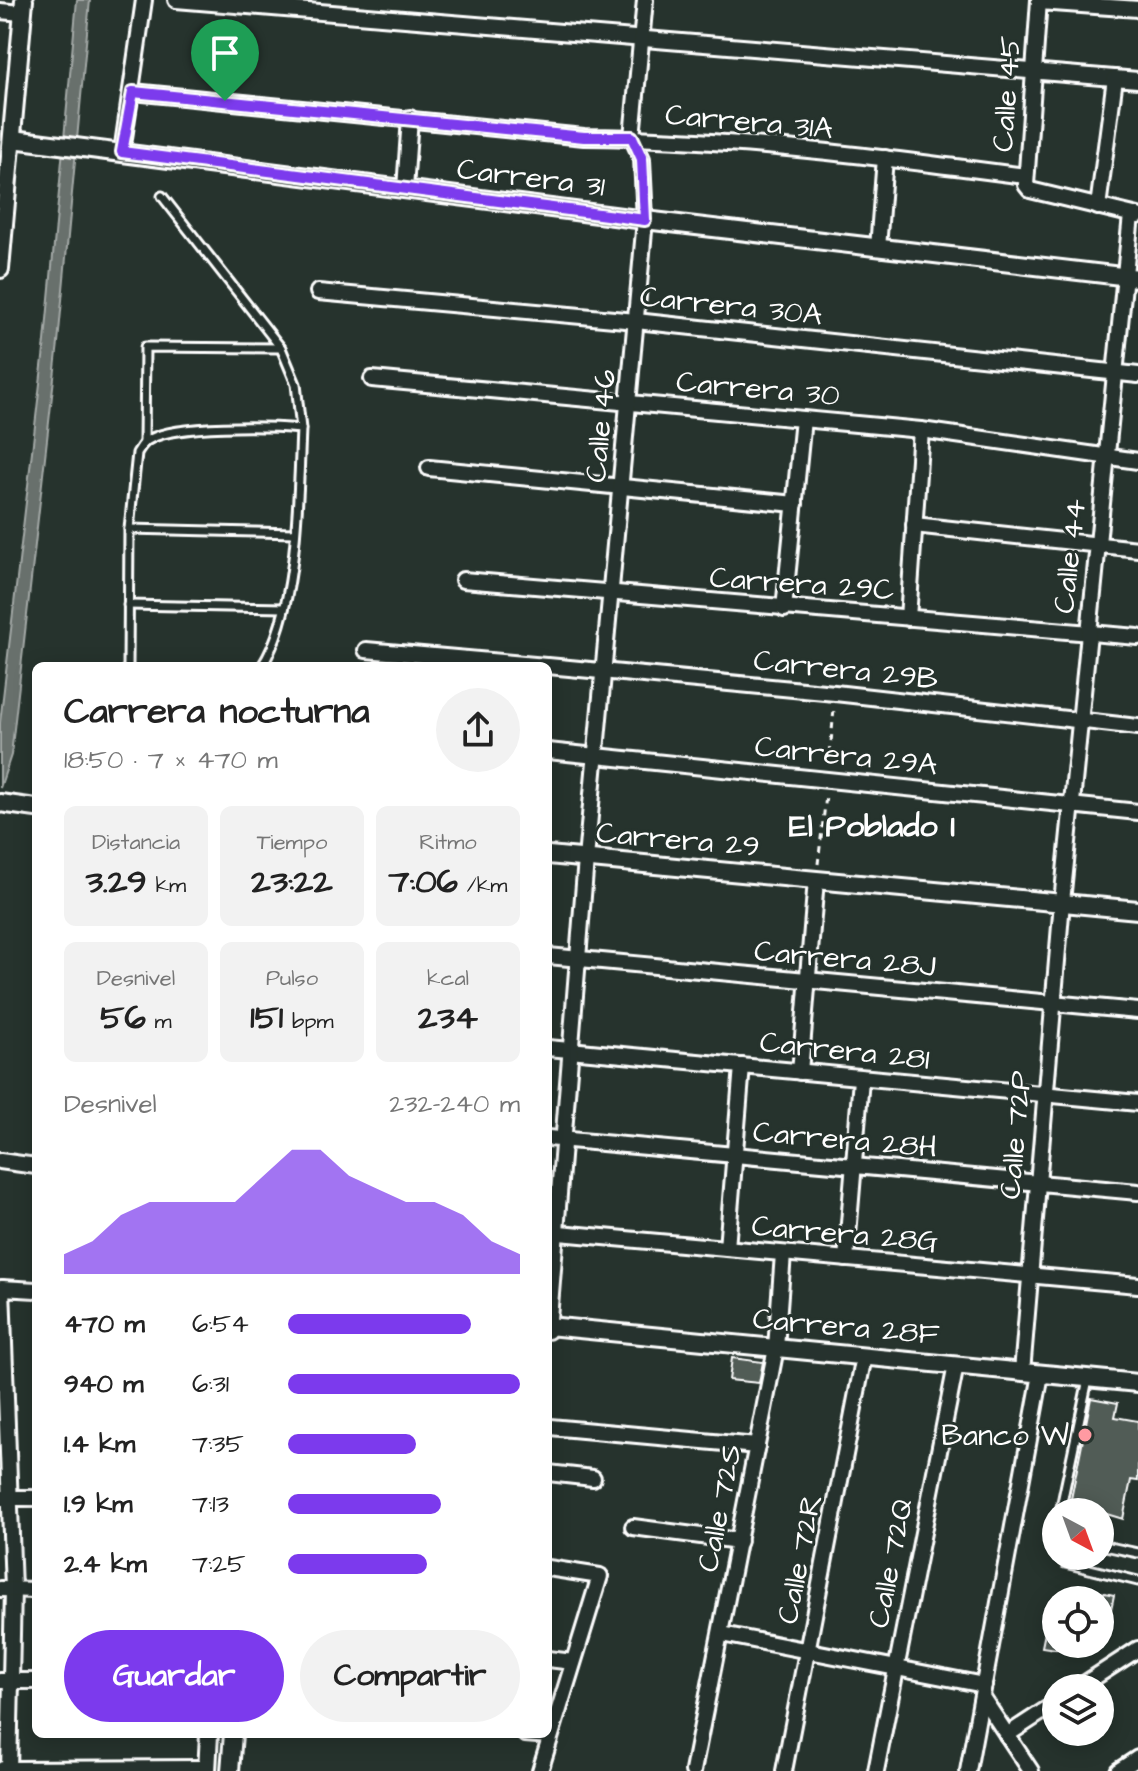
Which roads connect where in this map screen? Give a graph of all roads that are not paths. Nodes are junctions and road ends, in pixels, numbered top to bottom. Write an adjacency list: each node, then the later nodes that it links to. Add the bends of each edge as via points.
1 (144, 0): 12 (street)
2 (176, 0): 8 (street)
3 (645, 0): 8 (street, Calle 46)
4 (1039, 1): 6 (street); 9 (street, Calle 45)
5 (23, 7): 7 (street); 13 (street)
6 (1138, 9)
7 (0, 11)
8 (641, 39): 9 (street); 15 (street, Calle 46)
9 (1034, 72): 10 (street); 19 (street, Calle 45)
10 (1115, 78): 11 (street); 23 (street)
11 (1138, 80)
12 (133, 92): 14 (street, Carrera 31A); 17 (street)
13 (8, 112): 16 (street)
14 (410, 118): 15 (street, Carrera 31A, via 584,137); 20 (street)
15 (632, 137): 18 (street, Carrera 31A); 25 (street, Calle 46, via 642,159)
16 (13, 139): 17 (street, Carrera 31); 22 (street)
17 (116, 151): 20 (street, Carrera 31)
18 (885, 158): 19 (street, Carrera 31A); 26 (street)
19 (1028, 183): 23 (street, Carrera 31A)
20 (405, 189): 25 (street, Carrera 31)
21 (162, 196): 31 (lane)
22 (3, 202): 27 (street)
23 (1098, 207): 24 (street, Carrera 31A)
24 (1134, 216): 28 (street, Calle 44)
25 (645, 220): 26 (street, Carrera 31); 30 (street, Calle 46)
26 (878, 248): 28 (street, Carrera 31)
27 (0, 269)
28 (1131, 277): 32 (street, Calle 44)
29 (318, 292): 30 (street, Carrera 30A)
30 (636, 321): 32 (street, Carrera 30A); 35 (street, Calle 46)
31 (281, 348): 37 (lane, via 296,384); 39 (lane, via 145,347)
32 (1114, 373): 33 (street, Carrera 30A); 40 (street, Calle 44)
33 (1138, 375)
34 (372, 379): 35 (street, Carrera 30)
35 (628, 403): 36 (street, Carrera 30); 43 (street, Calle 46)
36 (803, 419): 38 (street, Carrera 30); 44 (street)
37 (301, 429): 39 (lane, via 201,430); 47 (lane)
38 (921, 430): 40 (street, Carrera 30); 45 (street)
39 (144, 442): 46 (lane, via 137,453)
40 (1105, 457): 41 (street, Carrera 30); 48 (street, Calle 44)
41 (1138, 461)
42 (429, 468): 43 (street)
43 (620, 487): 44 (street); 51 (street, Calle 46)
44 (795, 504): 54 (street)
45 (914, 525): 48 (street); 55 (street)
46 (129, 529): 47 (lane); 52 (lane)
47 (295, 533): 53 (lane)
48 (1097, 545): 49 (street); 56 (street, Calle 44)
49 (1138, 549)
50 (463, 580): 51 (street, Carrera 29C)
51 (611, 593): 54 (street, Carrera 29C); 63 (street, Calle 46)
52 (128, 605): 53 (lane); 59 (lane)
53 (284, 608): 60 (lane)
54 (784, 609): 55 (street, Carrera 29C)
55 (908, 618): 56 (street, Carrera 29C)
56 (1088, 633): 57 (street, Carrera 29C); 64 (street, Calle 44)
57 (1138, 637)
58 (366, 650): 61 (street, Carrera 29B)
59 (128, 662)
60 (264, 662)
61 (502, 662)
62 (552, 666): 63 (street, Carrera 29B)
63 (603, 671): 64 (street, Carrera 29B); 67 (street, Calle 46)
64 (1079, 722): 65 (street, Carrera 29B); 69 (street, Calle 44)
65 (1138, 727)
66 (552, 751): 67 (street, Carrera 29A)
67 (598, 756): 69 (street, Carrera 29A); 73 (street, Calle 46)
68 (0, 803): 70 (street)
69 (1071, 805): 71 (street, Carrera 29A); 75 (street, Calle 44)
70 (32, 807)
71 (1138, 812)
72 (552, 855): 73 (street, Carrera 29)
73 (586, 859): 74 (street, Carrera 29); 78 (street, Calle 46)
74 (816, 880): 75 (street, Carrera 29); 79 (street)
75 (1062, 902): 76 (street, Carrera 29); 80 (street, Calle 72P)
76 (1138, 910)
77 (552, 956): 78 (street, Carrera 28J)
78 (578, 959): 79 (street, Carrera 28J); 83 (street, Calle 46)
79 (809, 980): 80 (street, Carrera 28J); 85 (street)
80 (1053, 1003): 81 (street, Carrera 28J); 87 (street, Calle 72P)
81 (1138, 1011)
82 (552, 1048): 83 (street, Carrera 28I)
83 (570, 1050): 84 (street, Carrera 28I); 90 (street, Calle 46)
84 (742, 1066): 85 (street, Carrera 28I); 91 (street)
85 (800, 1072): 86 (street, Carrera 28I)
86 (861, 1079): 87 (street, Carrera 28I); 94 (street)
87 (1044, 1094): 88 (street, Carrera 28I); 95 (street, Calle 72P)
88 (1138, 1103)
89 (552, 1138): 90 (street, Carrera 28H)
90 (564, 1139): 91 (street, Carrera 28H); 97 (street, Calle 46)
91 (735, 1155): 94 (street, Carrera 28H); 98 (street)
92 (0, 1161): 93 (street)
93 (32, 1165)
94 (854, 1166): 95 (street, Carrera 28H); 100 (street)
95 (1038, 1182): 96 (street, Carrera 28H); 101 (street, Calle 72P)
96 (1138, 1192)
97 (552, 1233): 98 (street, Carrera 28G)
98 (727, 1248): 99 (street, Carrera 28G)
99 (783, 1254): 100 (street, Carrera 28G); 107 (street, Calle 72S)
100 (846, 1259): 101 (street, Carrera 28G)
101 (1029, 1275): 102 (street, Carrera 28G); 110 (street, Calle 72P)
102 (1138, 1285)
103 (1, 1287): 104 (street); 106 (street)
104 (32, 1290)
105 (552, 1328): 107 (street, Carrera 28F)
106 (2, 1330): 114 (street)
107 (776, 1348): 108 (street, Carrera 28F); 116 (street, Calle 72S)
108 (864, 1356): 109 (street, Carrera 28F); 132 (street, Calle 72R)
109 (956, 1365): 110 (street, Carrera 28F); 136 (street, Calle 72Q)
110 (1022, 1372): 111 (street, Carrera 28F)
111 (1041, 1374): 112 (street, Carrera 28F); 140 (street)
112 (1088, 1379): 113 (street, Carrera 28F); 121 (lane)
113 (1138, 1383)
114 (4, 1417): 119 (street)
115 (552, 1427): 116 (street)
116 (757, 1446): 123 (street, Calle 72S)
117 (552, 1473): 118 (street)
118 (593, 1478)
119 (6, 1498): 120 (street); 129 (street)
120 (32, 1498)
121 (1063, 1498)
122 (633, 1527): 123 (street)
123 (739, 1541): 131 (street, Calle 72S)
124 (1114, 1548): 125 (lane)
125 (1138, 1553)
126 (552, 1569): 135 (street, via 600,1576)
127 (1093, 1570): 128 (lane)
128 (1138, 1581)
129 (6, 1589): 130 (street); 138 (street)
130 (32, 1590)
131 (722, 1634): 132 (street); 152 (street, Calle 72S)
132 (808, 1649): 136 (street); 153 (street, Calle 72R)
133 (1138, 1649): 137 (street)
134 (552, 1659): 135 (street)
135 (573, 1662): 142 (street)
136 (897, 1666): 140 (street); 154 (street, Calle 72Q)
137 (1100, 1674)
138 (5, 1681): 139 (street); 148 (street)
139 (32, 1681)
140 (983, 1691): 143 (street); 155 (street)
141 (1042, 1712): 143 (street)
142 (552, 1727)
143 (1007, 1735): 156 (street)
144 (209, 1738): 149 (street)
145 (233, 1738): 150 (street)
146 (548, 1738): 151 (street)
147 (1138, 1758): 157 (street)
148 (6, 1769): 149 (street)
149 (207, 1769)
150 (230, 1771)
151 (540, 1771)
152 (693, 1771)
153 (784, 1771)
154 (876, 1771)
155 (968, 1771)
156 (1031, 1771)
157 (1118, 1771)

